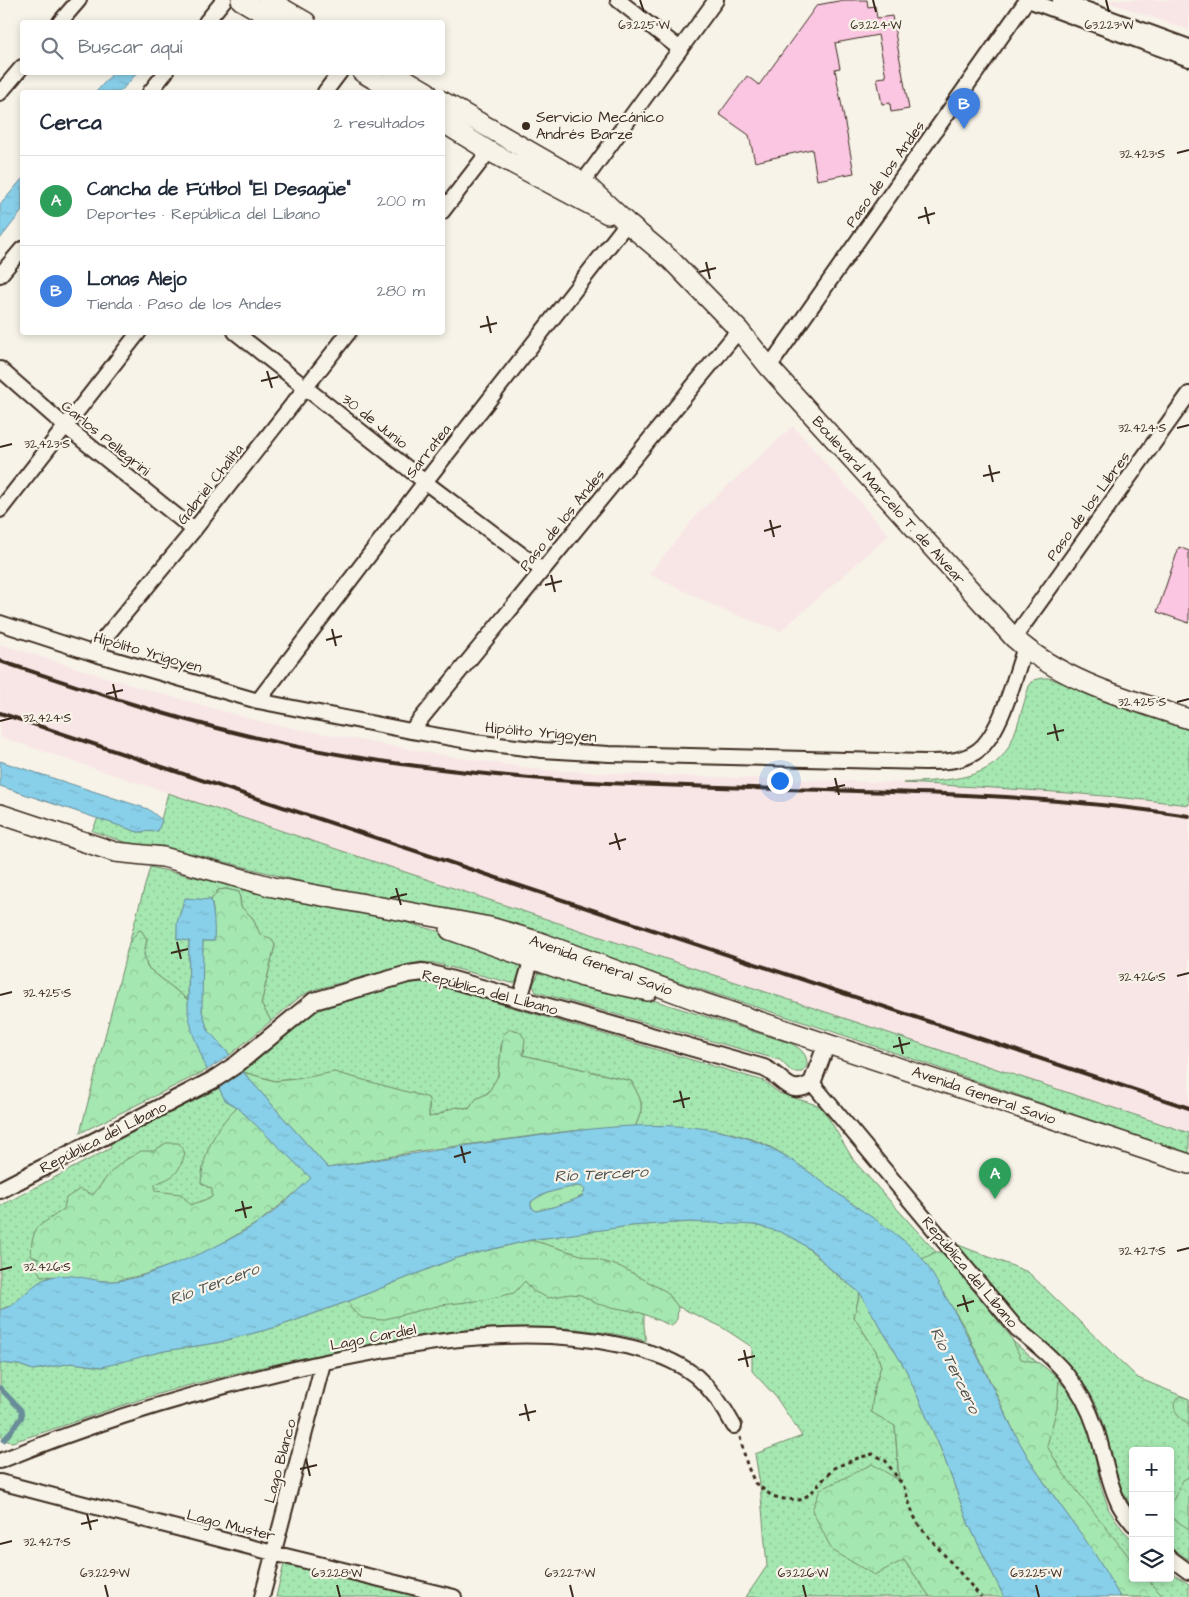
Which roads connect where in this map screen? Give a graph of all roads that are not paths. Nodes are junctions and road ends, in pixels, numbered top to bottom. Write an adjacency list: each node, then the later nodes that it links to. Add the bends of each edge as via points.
1 (79, 0): 9 (street)
2 (224, 0): 10 (street)
3 (241, 0): 8 (main road)
4 (618, 0): 13 (street)
5 (716, 0): 13 (street)
6 (1027, 0): 14 (street); 37 (street, Paso de los Andes)
7 (1060, 0): 12 (street)
8 (273, 9): 11 (main road)
9 (62, 20)
10 (208, 20)
11 (301, 20)
12 (1189, 47)
13 (680, 49): 28 (street)
14 (1189, 59)
15 (20, 69): 24 (street)
16 (164, 75): 20 (street)
17 (338, 75): 21 (street)
18 (367, 75): 22 (main road)
19 (398, 75): 23 (main road)
20 (152, 90)
21 (326, 90)
22 (391, 90)
23 (424, 90)
24 (0, 94)
25 (445, 103): 28 (main road, Boulevard Marcelo T. de Alvear)
26 (445, 124): 27 (main road, Boulevard Marcelo T. de Alvear)
27 (489, 151): 28 (main road, Boulevard Marcelo T. de Alvear); 29 (street)
28 (577, 189): 30 (main road, Boulevard Marcelo T. de Alvear)
29 (445, 208)
30 (627, 223): 33 (main road, Boulevard Marcelo T. de Alvear, via 671,260); 42 (street, Sarratea)
31 (20, 251): 32 (street)
32 (0, 275)
33 (738, 330): 37 (main road, Boulevard Marcelo T. de Alvear); 45 (street, Paso de los Andes)
34 (137, 335): 41 (street)
35 (239, 335): 39 (street, 30 de Junio)
36 (347, 335): 39 (street, Gabriel Chalita)
37 (769, 367): 47 (main road, Boulevard Marcelo T. de Alvear)
38 (0, 369): 41 (street, Carlos Pellegrini)
39 (306, 388): 42 (street, 30 de Junio); 44 (street, Gabriel Chalita)
40 (1189, 394): 47 (street, Paso de los Libres)
41 (64, 426): 43 (street); 44 (street, Carlos Pellegrini)
42 (425, 482): 45 (street, 30 de Junio); 49 (street, Sarratea)
43 (0, 510)
44 (194, 530): 48 (street, Gabriel Chalita)
45 (542, 570): 51 (street, Paso de los Andes)
46 (0, 623): 48 (street, Hipólito Yrigoyen)
47 (1019, 642): 50 (main road, Boulevard Marcelo T. de Alvear, via 1060,670 1100,688); 51 (street, Hipólito Yrigoyen, via 1003,711 990,738 976,752 948,761 610,754 507,746)
48 (92, 653): 49 (street, Hipólito Yrigoyen)
49 (258, 701): 51 (street, Hipólito Yrigoyen)
50 (1189, 719)
51 (411, 731)
52 (0, 814): 53 (main road, Avenida General Savio, via 115,852 163,857 273,887 370,906 456,932)
53 (534, 950): 54 (street); 55 (main road, Avenida General Savio, via 601,982 700,1002)
54 (520, 999): 56 (street, República del Líbano, via 764,1068 774,1072 792,1088 799,1089); 58 (street, República del Líbano, via 424,972 314,1001 213,1080)
55 (827, 1043): 56 (street); 57 (main road, Avenida General Savio)
56 (812, 1083): 63 (street, República del Líbano, via 1017,1329 1048,1353 1076,1386 1096,1429 1118,1504)
57 (1189, 1164)
58 (0, 1190)
59 (323, 1363): 60 (street, Lago Cardiel, via 410,1345 473,1338 532,1336 586,1339 656,1354 678,1365 710,1390); 61 (street, Lago Cardiel, via 245,1380 133,1412); 64 (street, Lago Blanco)
60 (734, 1426)
61 (0, 1461)
62 (0, 1482): 64 (street, Lago Muster)
63 (1129, 1519)
64 (273, 1553): 67 (street, Lago Blanco); 68 (street, Lago Muster)
65 (1174, 1561): 66 (street)
66 (1189, 1572)
67 (262, 1597)
68 (454, 1597)

